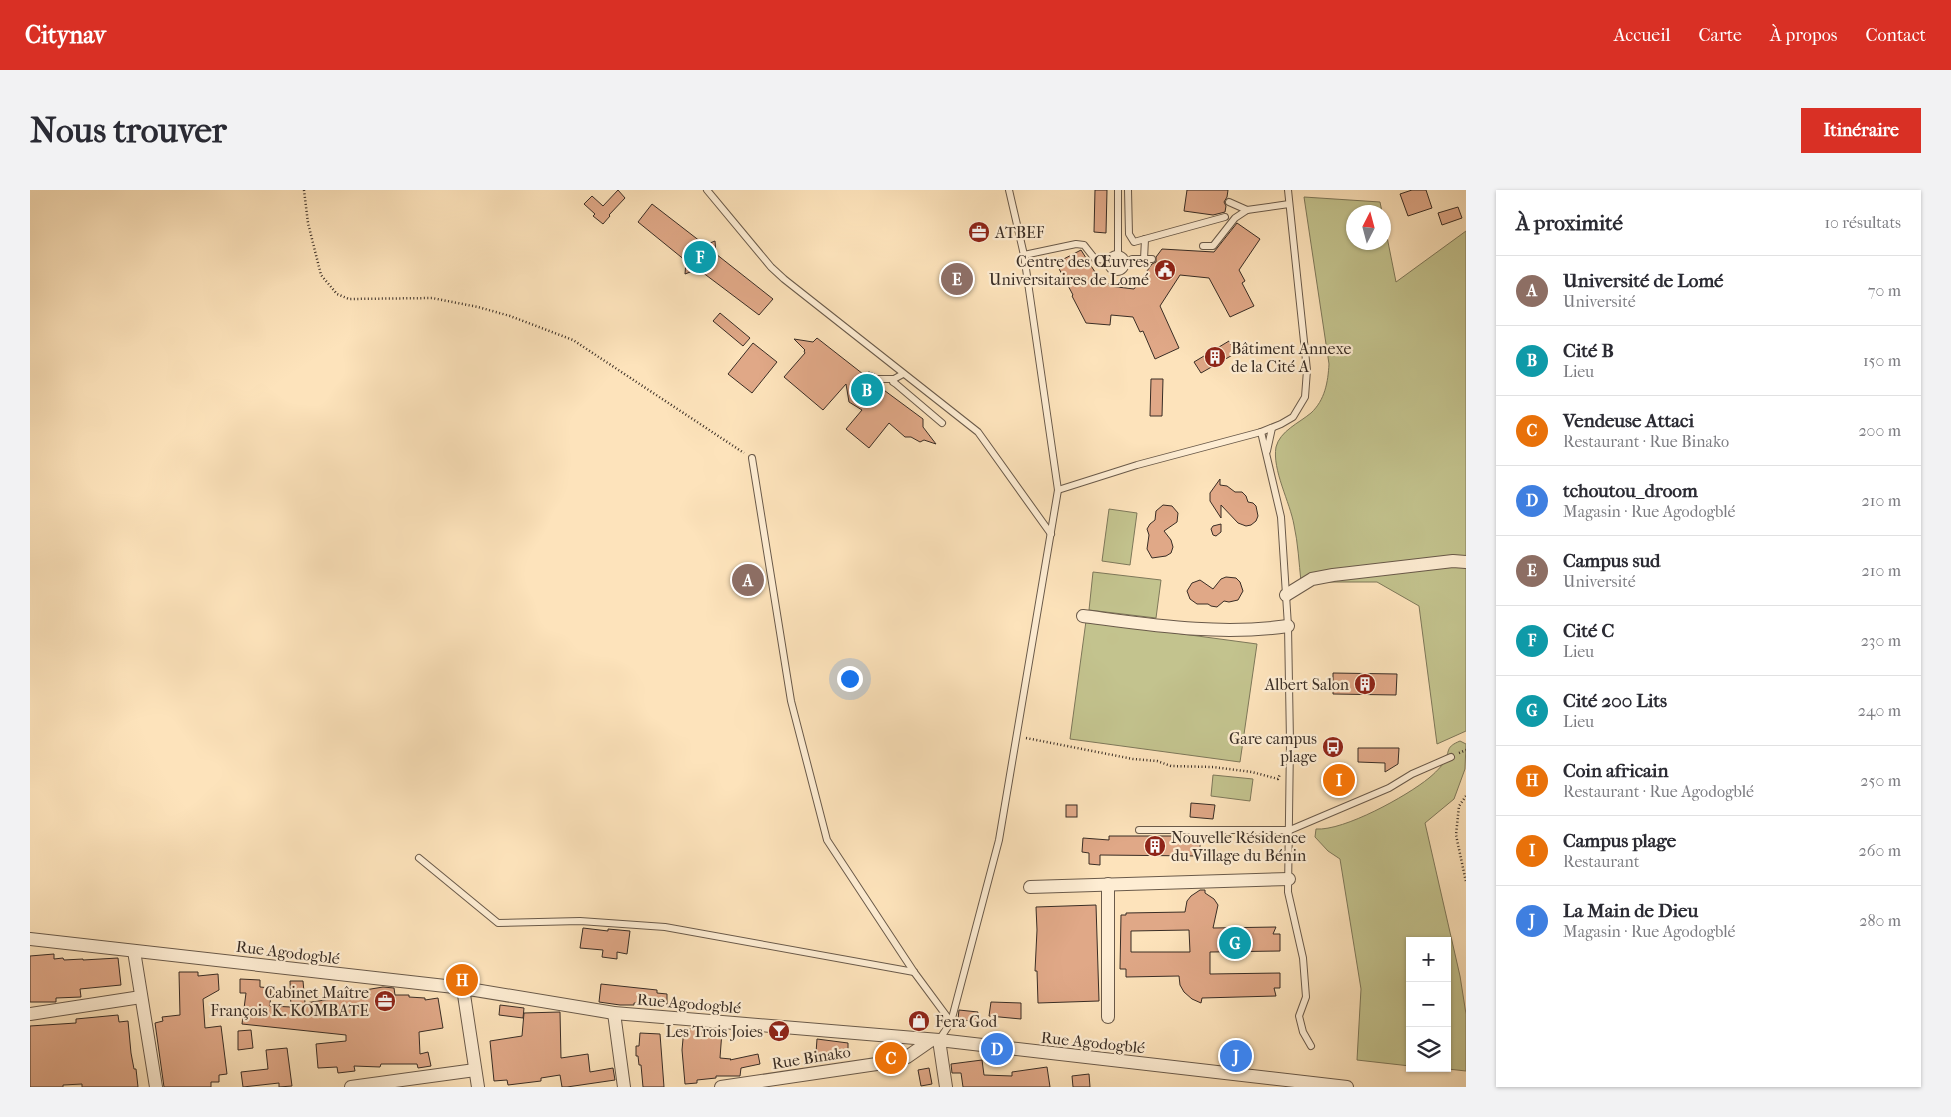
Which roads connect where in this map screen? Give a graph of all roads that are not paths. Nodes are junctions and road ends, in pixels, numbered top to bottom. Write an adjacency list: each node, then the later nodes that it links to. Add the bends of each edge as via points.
1 (707, 190): 18 (lane, via 771,267)
2 (1009, 190): 13 (lane)
3 (1118, 190): 12 (lane)
4 (1128, 190): 10 (lane, via 1129,234 1134,242)
5 (1288, 190): 7 (lane)
6 (1229, 202): 8 (lane)
7 (1289, 204): 8 (lane); 22 (lane, via 1307,370 1305,397 1293,417)
8 (1247, 210): 11 (lane, via 1235,218 1213,246)
9 (1225, 217): 10 (lane)
10 (1145, 238): 14 (lane)
11 (1204, 246)
12 (1118, 254): 16 (lane); 17 (lane)
13 (1024, 255): 16 (lane, via 1076,244 1084,245 1095,259); 26 (lane)
14 (1144, 259): 15 (lane); 17 (lane)
15 (1152, 259)
16 (1108, 260): 17 (lane, via 1109,268 1116,272 1123,269)
17 (1126, 262)
18 (903, 374): 19 (lane); 27 (lane, via 978,432)
19 (894, 378): 20 (lane); 21 (lane, via 893,382)
20 (877, 379)
21 (942, 423)
22 (1272, 428): 23 (lane); 24 (lane)
23 (1261, 432): 24 (lane); 26 (lane)
24 (1266, 455): 29 (lane, via 1280,510)
25 (752, 458): 41 (lane, via 791,701 827,840)
26 (1058, 490): 27 (lane)
27 (1051, 534): 47 (lane, via 999,840)
28 (1466, 562): 29 (street, via 1333,575 1312,579)
29 (1286, 595): 31 (lane)
30 (1083, 616): 31 (street, via 1220,631)
31 (1288, 626): 34 (lane)
32 (1451, 757): 34 (lane)
33 (1139, 830): 34 (lane)
34 (1290, 830): 36 (lane)
35 (419, 858): 41 (lane, via 498,923 580,921 665,927)
36 (1289, 879): 37 (street); 49 (lane, via 1288,892 1303,958 1306,997 1299,1016)
37 (1108, 884): 38 (street); 46 (street)
38 (1030, 887)
39 (30, 939): 40 (street, Rue Agodogblé)
40 (134, 951): 42 (street, Rue Agodogblé); 43 (street)
41 (914, 972): 47 (lane)
42 (463, 988): 44 (street, Rue Agodogblé); 50 (street)
43 (141, 996): 45 (street); 52 (street)
44 (614, 1013): 48 (street, Rue Agodogblé); 55 (street)
45 (30, 1014)
46 (1108, 1017)
47 (951, 1022): 48 (lane)
48 (934, 1041): 51 (street, Rue Agodogblé); 56 (street, Rue Binako, via 902,1059); 57 (street)
49 (1311, 1046)
50 (475, 1070): 53 (street); 54 (street)
51 (1319, 1085): 58 (street, Rue Agodogblé)
52 (156, 1087)
53 (351, 1087)
54 (478, 1087)
55 (624, 1087)
56 (721, 1087)
57 (946, 1087)
58 (1347, 1087)

